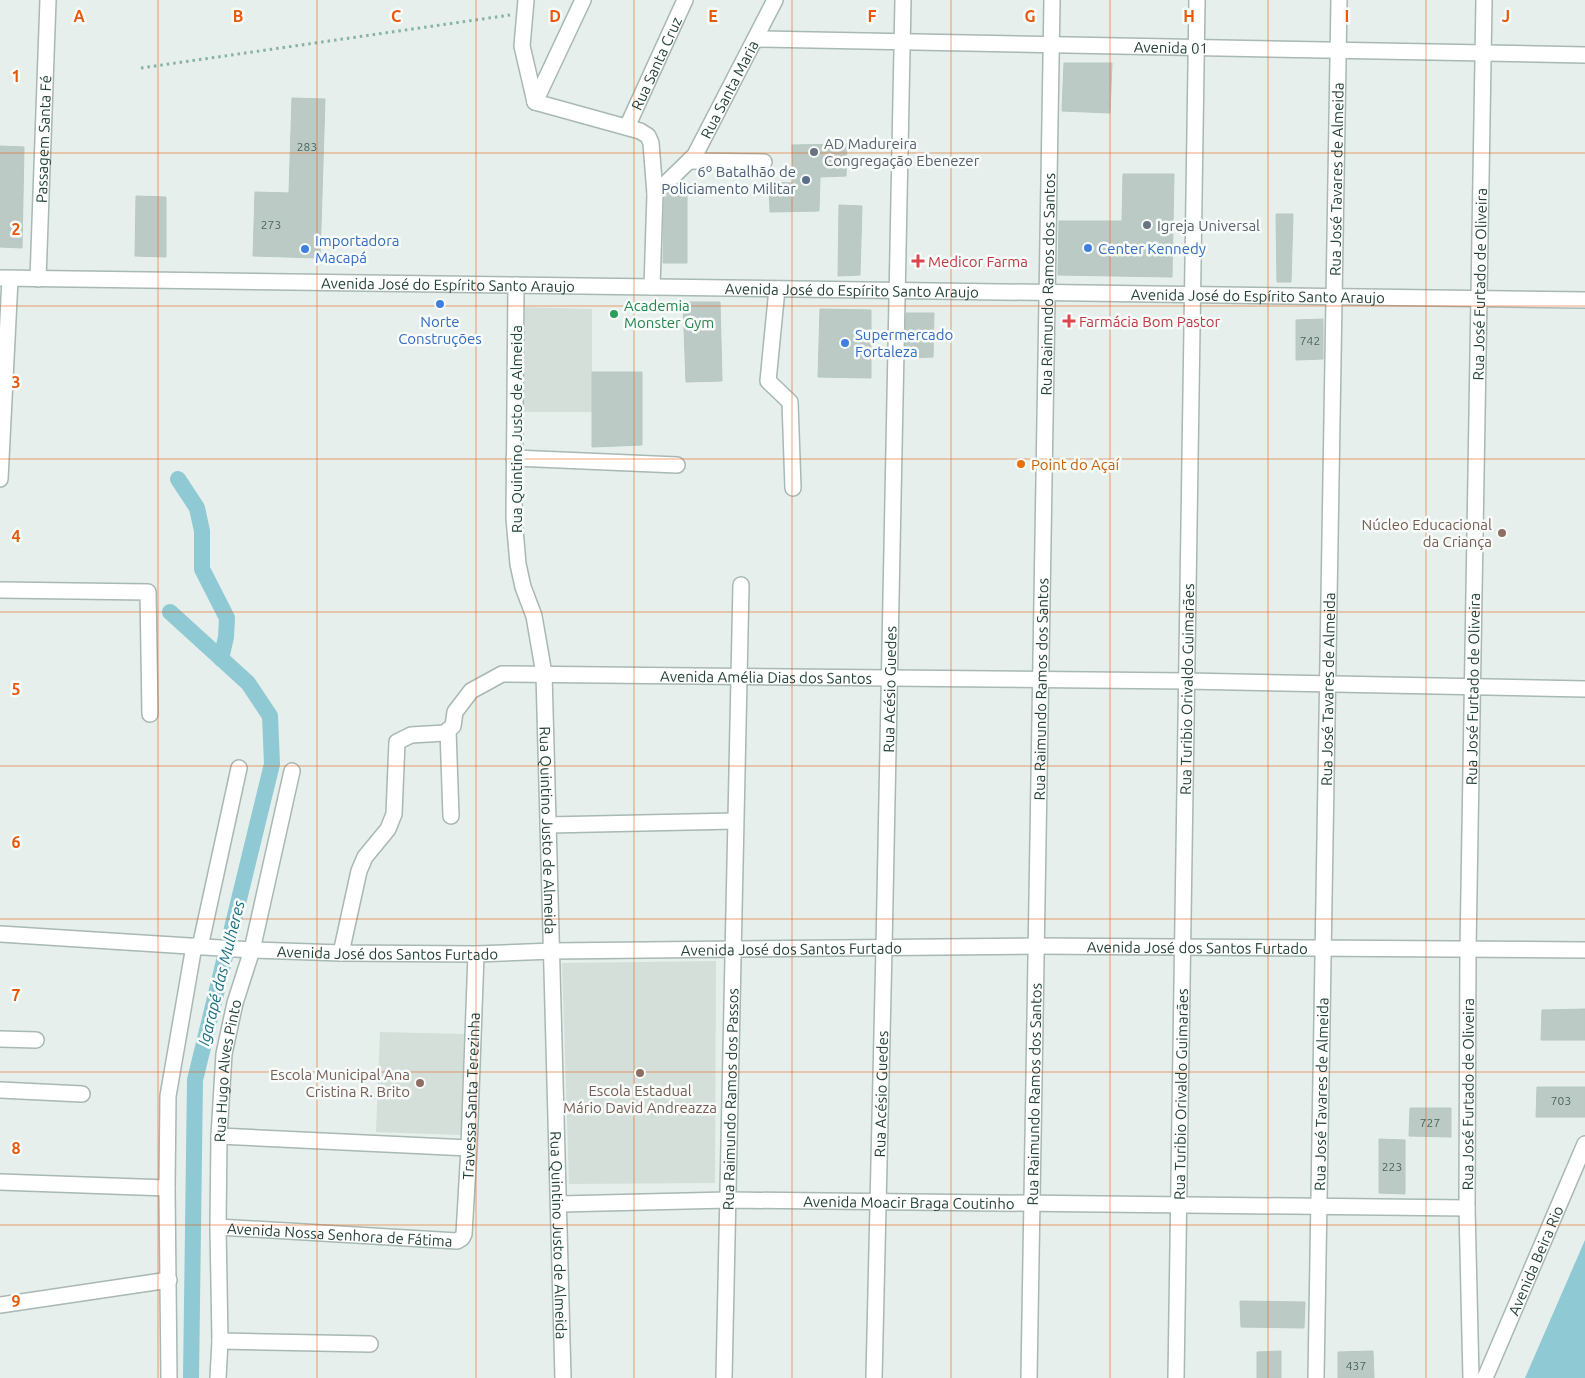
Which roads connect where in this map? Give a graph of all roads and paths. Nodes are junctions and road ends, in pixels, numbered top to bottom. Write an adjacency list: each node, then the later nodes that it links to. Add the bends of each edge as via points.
1 (48, 0): 25 (street, Passagem Santa Fé)
2 (583, 0): 19 (street)
3 (685, 0): 20 (street, Rua Santa Cruz)
4 (775, 0): 11 (street, Rua Santa Maria)
5 (903, 0): 12 (street, Rua Acésio Guedes)
6 (1052, 0): 13 (street, Rua Raimundo Ramos dos Santos)
7 (1197, 0): 14 (street, Rua Turibio Orivaldo Guimarães)
8 (1339, 0): 15 (street, Rua José Tavares de Almeida)
9 (1484, 0): 16 (street, Rua José Furtado de Oliveira)
10 (526, 6): 18 (path); 19 (street, via 522,46)
11 (756, 39): 12 (street, Avenida 01); 21 (street, Rua Santa Maria)
12 (902, 42): 13 (street, Avenida 01); 29 (street, Rua Acésio Guedes)
13 (1051, 45): 14 (street, Avenida 01); 30 (street, Rua Raimundo Ramos dos Santos)
14 (1196, 48): 15 (street, Avenida 01); 31 (street, Rua Turibio Orivaldo Guimarães)
15 (1338, 50): 16 (street, Avenida 01); 32 (street, Rua José Tavares de Almeida)
16 (1484, 53): 17 (street, Avenida 01); 33 (street, Rua José Furtado de Oliveira)
17 (1585, 55)
18 (142, 68)
19 (535, 102): 20 (street)
20 (627, 127): 23 (street, via 640,130 651,143)
21 (689, 161): 22 (street); 23 (street, Rua Santa Maria)
22 (764, 162)
23 (655, 194): 27 (street)
24 (5, 278): 25 (street, Avenida José do Espírito Santo Araujo); 37 (street)
25 (38, 279): 26 (street, Avenida José do Espírito Santo Araujo)
26 (516, 285): 27 (street, Avenida José do Espírito Santo Araujo); 35 (street, Rua Quintino Justo de Almeida)
27 (652, 287): 28 (street, Avenida José do Espírito Santo Araujo)
28 (777, 289): 29 (street, Avenida José do Espírito Santo Araujo); 38 (street, via 768,381 790,402)
29 (897, 290): 30 (street, Avenida José do Espírito Santo Araujo); 43 (street, Rua Acésio Guedes)
30 (1047, 292): 31 (street, Avenida José do Espírito Santo Araujo); 44 (street, Rua Raimundo Ramos dos Santos)
31 (1192, 294): 32 (street, Avenida José do Espírito Santo Araujo); 45 (street, Rua Turibio Orivaldo Guimarães)
32 (1334, 296): 33 (street, Avenida José do Espírito Santo Araujo); 46 (street, Rua José Tavares de Almeida)
33 (1479, 298): 34 (street, Avenida José do Espírito Santo Araujo); 47 (street, Rua José Furtado de Oliveira)
34 (1585, 300)
35 (514, 458): 36 (street); 41 (street, Rua Quintino Justo de Almeida, via 518,564 534,616)
36 (677, 465)
37 (0, 479)
38 (793, 488)
39 (741, 585): 42 (street, Rua Raimundo Ramos dos Passos)
40 (0, 590): 49 (street, via 148,592)
41 (544, 674): 42 (street, Avenida Amélia Dias dos Santos); 50 (street, Avenida Amélia Dias dos Santos, via 502,674 471,691 455,712); 55 (street, Rua Quintino Justo de Almeida)
42 (738, 676): 43 (street, Avenida Amélia Dias dos Santos); 54 (street, Rua Raimundo Ramos dos Passos)
43 (889, 679): 44 (street, Avenida Amélia Dias dos Santos); 60 (street, Rua Acésio Guedes)
44 (1041, 680): 45 (street, Avenida Amélia Dias dos Santos); 57 (street, Rua Raimundo Ramos dos Santos)
45 (1186, 681): 46 (street, Avenida Amélia Dias dos Santos); 59 (street, Rua Turibio Orivaldo Guimarães)
46 (1328, 683): 47 (street, Avenida Amélia Dias dos Santos); 61 (street, Rua José Tavares de Almeida)
47 (1473, 687): 48 (street, Avenida Amélia Dias dos Santos); 63 (street, Rua José Furtado de Oliveira)
48 (1585, 689)
49 (150, 714)
50 (448, 730): 53 (street); 67 (street, via 445,733 411,735 397,742 394,814 388,829 365,857 359,871)
51 (239, 768): 58 (street)
52 (292, 771): 64 (street, Rua Hugo Alves Pinto)
53 (452, 816)
54 (735, 822): 55 (street); 62 (street, Rua Raimundo Ramos dos Passos)
55 (548, 825): 66 (street, Rua Quintino Justo de Almeida)
56 (0, 934): 58 (street, Avenida José dos Santos Furtado)
57 (1036, 946): 59 (street, Avenida José dos Santos Furtado); 60 (street, Avenida José dos Santos Furtado); 80 (street, Rua Raimundo Ramos dos Santos)
58 (201, 947): 64 (street, Avenida José dos Santos Furtado); 77 (street, via 168,1096)
59 (1182, 947): 61 (street, Avenida José dos Santos Furtado); 82 (street, Rua Turibio Orivaldo Guimarães)
60 (884, 948): 62 (street, Avenida José dos Santos Furtado); 79 (street, Rua Acésio Guedes)
61 (1323, 948): 63 (street, Avenida José dos Santos Furtado); 83 (street, Rua José Tavares de Almeida)
62 (734, 949): 66 (street, Avenida José dos Santos Furtado); 78 (street, Rua Raimundo Ramos dos Passos)
63 (1468, 949): 65 (street, Avenida José dos Santos Furtado); 84 (street, Rua José Furtado de Oliveira)
64 (246, 950): 67 (street, Avenida José dos Santos Furtado); 73 (street, Rua Hugo Alves Pinto, via 224,1054)
65 (1585, 950)
66 (552, 951): 68 (street, Avenida José dos Santos Furtado); 81 (street, Rua Quintino Justo de Almeida)
67 (341, 953): 68 (street, Avenida José dos Santos Furtado)
68 (476, 954): 75 (street, Travessa Santa Terezinha)
69 (0, 1039): 70 (street)
70 (36, 1040)
71 (0, 1090): 72 (street)
72 (82, 1094)
73 (219, 1136): 75 (street); 85 (street, Rua Hugo Alves Pinto)
74 (1585, 1144): 100 (street, Avenida Beira Rio)
75 (469, 1148): 86 (street, Travessa Santa Terezinha)
76 (0, 1182): 77 (street)
77 (167, 1188): 87 (street)
78 (728, 1200): 79 (street, Avenida Moacir Braga Coutinho); 81 (street, Avenida Moacir Braga Coutinho); 94 (street, Rua Raimundo Ramos dos Passos)
79 (878, 1201): 80 (street, Avenida Moacir Braga Coutinho); 95 (street, Rua Acésio Guedes)
80 (1032, 1203): 82 (street, Avenida Moacir Braga Coutinho); 96 (street, Rua Raimundo Ramos dos Santos)
81 (560, 1204): 93 (street, Rua Quintino Justo de Almeida)
82 (1178, 1205): 83 (street, Avenida Moacir Braga Coutinho); 97 (street, Rua Turibio Orivaldo Guimarães)
83 (1319, 1206): 84 (street, Avenida Moacir Braga Coutinho); 98 (street, Rua José Tavares de Almeida)
84 (1468, 1208): 99 (street, Rua José Furtado de Oliveira)
85 (218, 1227): 86 (street, Avenida Nossa Senhora de Fátima, via 457,1241); 89 (street, Rua Hugo Alves Pinto)
86 (462, 1238)
87 (169, 1280): 88 (street); 91 (street)
88 (0, 1306)
89 (220, 1341): 90 (street); 92 (street, Rua Hugo Alves Pinto)
90 (370, 1344)
91 (169, 1378)
92 (218, 1378)
93 (563, 1378)
94 (724, 1378)
95 (874, 1378)
96 (1029, 1378)
97 (1176, 1378)
98 (1316, 1378)
99 (1471, 1378)
100 (1485, 1378)

